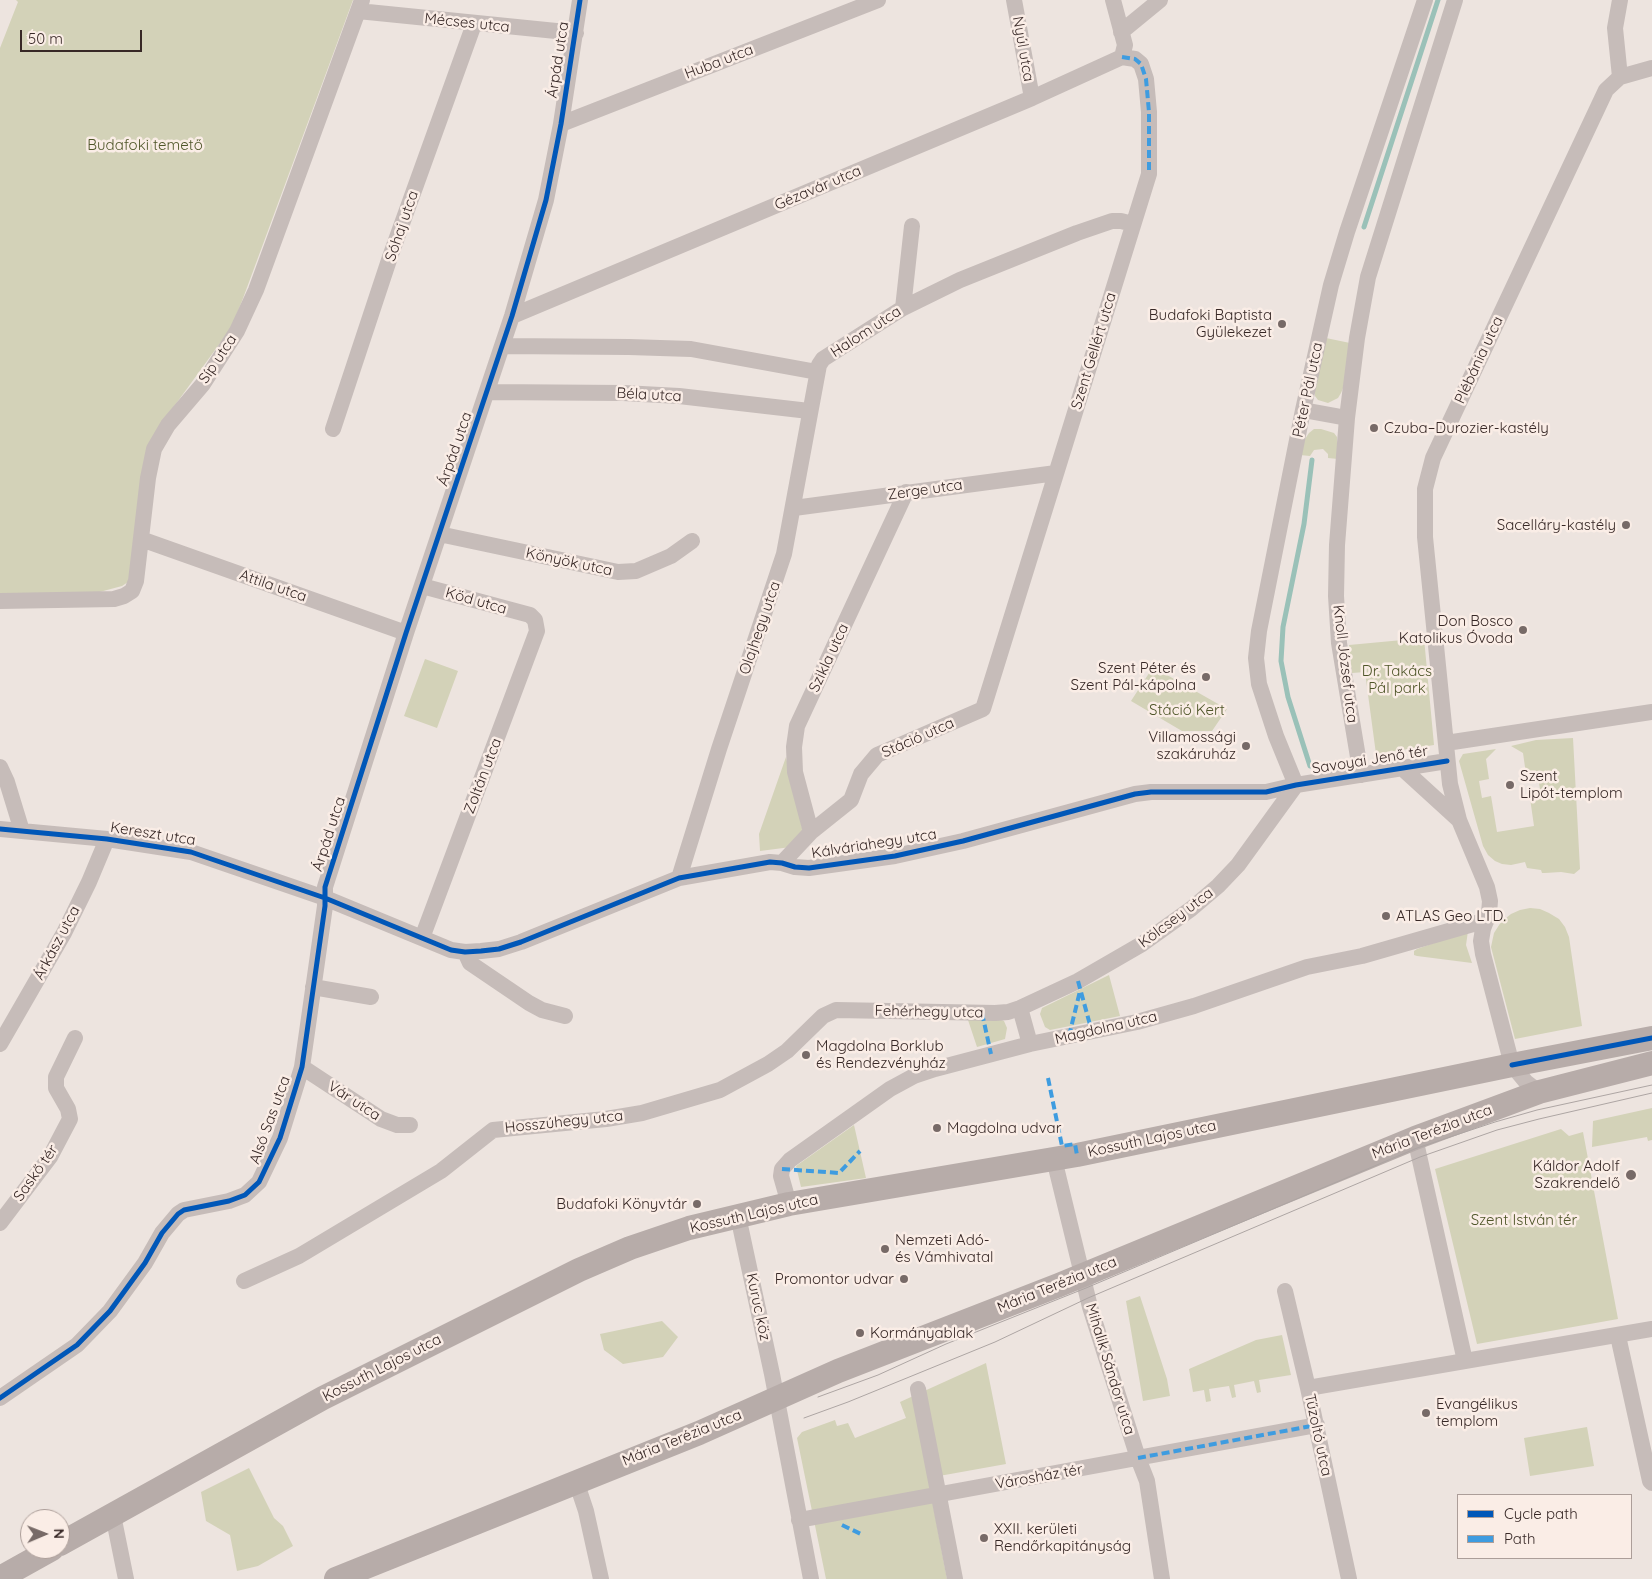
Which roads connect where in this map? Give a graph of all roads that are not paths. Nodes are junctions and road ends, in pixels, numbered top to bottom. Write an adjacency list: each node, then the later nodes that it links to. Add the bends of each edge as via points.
1 (580, 0): 12 (street, Árpád utca)
2 (878, 0): 17 (street, Huba utca)
3 (1014, 0): 16 (street, Nyúl utca)
4 (1113, 0): 11 (street)
5 (1160, 0): 11 (street)
6 (1425, 0): 25 (street, Péter Pál utca, via 1336,267)
7 (1455, 0): 27 (street, via 1368,277)
8 (1620, 0): 15 (street, via 1615,28)
9 (360, 6): 10 (street, Mécses utca); 33 (street, Síp utca, via 256,290 237,332 154,449)
10 (474, 24): 12 (street, Mécses utca); 28 (street, Sóhaj utca)
11 (1121, 32): 13 (street, via 1125,45)
12 (576, 33): 17 (street, Árpád utca)
13 (1122, 57): 16 (street, Gézavár utca); 18 (street, Szent Gellért utca, via 1135,59 1141,64 1146,78 1149,112 1149,174)
14 (1652, 68): 15 (street)
15 (1620, 77): 41 (street, Plébánia utca, via 1606,90 1428,476 1424,504 1426,537)
16 (1032, 98): 21 (street, Gézavár utca)
17 (561, 124): 21 (street, Árpád utca, via 546,200)
18 (1133, 224): 20 (street, Halom utca, via 1112,221 1077,233 960,280); 29 (street, Szent Gellért utca)
19 (912, 226): 20 (street)
20 (903, 308): 23 (street, Halom utca, via 823,359)
21 (512, 316): 22 (street, Árpád utca)
22 (502, 346): 23 (street, via 691,349); 24 (street, Árpád utca)
23 (816, 372): 26 (street, Olajhegy utca)
24 (487, 392): 26 (street, Béla utca, via 624,393); 32 (street, Árpád utca)
25 (1304, 410): 27 (street); 46 (street, Péter Pál utca, via 1256,658 1258,684)
26 (809, 411): 31 (street, Olajhegy utca)
27 (1347, 418): 45 (street, Knoll József utca, via 1336,596 1339,643)
28 (333, 429)
29 (1056, 473): 30 (street, Zerge utca); 39 (street, Szent Gellért utca)
30 (906, 492): 31 (street, Zerge utca); 50 (street, Szikla utca, via 797,726 795,772)
31 (794, 508): 53 (street, Olajhegy utca, via 784,554 718,749)
32 (439, 534): 34 (street, Könyök utca, via 618,572 636,571 671,556); 35 (street, Árpád utca)
33 (141, 539): 36 (street, Síp utca, via 136,581 132,591 124,596 114,600); 38 (street, Attila utca)
34 (692, 541)
35 (422, 586): 37 (street, Köd utca); 38 (street, Árpád utca)
36 (0, 601)
37 (530, 615): 56 (street, Zoltán utca, via 538,631)
38 (406, 632): 54 (street, Árpád utca)
39 (983, 709): 50 (street, Stáció utca, via 877,755 861,774 851,800)
40 (1652, 712): 41 (street, Savoyai Jenő tér)
41 (1446, 743): 42 (street, Savoyai Jenő tér)
42 (1447, 760): 44 (street, Savoyai Jenő tér); 47 (street, Savoyai Jenő tér)
43 (0, 767): 49 (street)
44 (1402, 768): 45 (street, Savoyai Jenő tér); 47 (street, Savoyai Jenő tér)
45 (1361, 775): 46 (street, Savoyai Jenő tér)
46 (1296, 785): 52 (street, Kálváriahegy utca, via 1251,793 1135,794 963,841 894,856 809,868); 60 (street, Kölcsey utca, via 1238,865 1191,909 1112,962)
47 (1459, 820): 55 (street, Savoyai Jenő tér, via 1487,887 1490,901)
48 (0, 829): 49 (street, Kereszt utca)
49 (22, 831): 51 (street, Kereszt utca)
50 (811, 832): 52 (street, Stáció utca)
51 (107, 839): 54 (street, Kereszt utca, via 191,852); 65 (street, Árkász utca, via 64,933)
52 (782, 863): 53 (street, Kálváriahegy utca, via 770,862)
53 (679, 878): 57 (street, Kálváriahegy utca, via 521,942 499,949)
54 (324, 898): 56 (street, Kálváriahegy utca); 58 (street, Alsó Sas utca)
55 (1486, 920): 66 (street, Magdolna utca, via 1362,956 1307,967 1137,1022); 69 (street, Savoyai Jenő tér, via 1483,954)
56 (422, 938): 57 (street, Kálváriahegy utca)
57 (465, 952): 62 (street, via 470,962 529,1003)
58 (313, 987): 59 (street); 70 (street, Alsó Sas utca)
59 (370, 997)
60 (1020, 1008): 61 (street, Fehérhegy utca, via 995,1013); 66 (street)
61 (836, 1010): 80 (street, Hosszúhegy utca, via 823,1016 768,1064 720,1090 606,1119 493,1130 442,1171 299,1256)
62 (565, 1016)
63 (75, 1038): 78 (street, Saskő tér, via 56,1077 56,1088 70,1119 50,1157)
64 (1652, 1038): 67 (main road)
65 (0, 1044)
66 (1030, 1044): 76 (street, Magdolna utca, via 914,1076 890,1089 782,1168 781,1176)
67 (1595, 1048): 69 (main road); 71 (street)
68 (1652, 1063): 71 (main road)
69 (1512, 1065): 72 (street, Savoyai Jenő tér); 75 (main road, Kossuth Lajos utca)
70 (302, 1067): 73 (street, Vár utca, via 381,1119); 87 (street, Alsó Sas utca, via 280,1138 259,1182 245,1195 178,1214 110,1311 78,1345)
71 (1598, 1076): 72 (main road)
72 (1539, 1092): 74 (main road, Mária Terézia utca)
73 (410, 1125)
74 (1415, 1138): 79 (main road, Mária Terézia utca); 84 (street)
75 (1054, 1159): 76 (main road, Kossuth Lajos utca); 79 (street, Mihalik Sándor utca)
76 (789, 1204): 77 (main road, Kossuth Lajos utca)
77 (738, 1216): 88 (street, Kuruc köz); 94 (main road, Kossuth Lajos utca, via 668,1234 579,1270 323,1398)
78 (0, 1223)
79 (1084, 1275): 88 (main road, Mária Terézia utca); 90 (street, Mihalik Sándor utca, via 1090,1307)
80 (244, 1281)
81 (1285, 1291): 85 (street, Tűzoltó utca)
82 (1652, 1329): 83 (street)
83 (1618, 1336): 84 (street); 92 (street)
84 (1465, 1361): 85 (street)
85 (1308, 1388): 89 (street, Tűzoltó utca)
86 (918, 1389): 93 (street)
87 (0, 1398)
88 (776, 1398): 91 (main road, Mária Terézia utca, via 699,1433); 95 (street)
89 (1317, 1425): 90 (street, Városház tér); 105 (street, Tűzoltó utca)
90 (1138, 1458): 93 (street, Városház tér); 104 (street, Mihalik Sándor utca, via 1148,1480)
91 (576, 1481): 100 (main road, Mária Terézia utca); 101 (street)
92 (1652, 1482)
93 (939, 1494): 95 (street, Városház tér); 103 (street)
94 (113, 1515): 96 (main road, Kossuth Lajos utca); 99 (street)
95 (799, 1520): 102 (street)
96 (70, 1539)
97 (34, 1559): 98 (main road)
98 (0, 1578)
99 (126, 1579)
100 (336, 1579)
101 (601, 1579)
102 (811, 1579)
103 (956, 1579)
104 (1162, 1579)
105 (1349, 1579)

